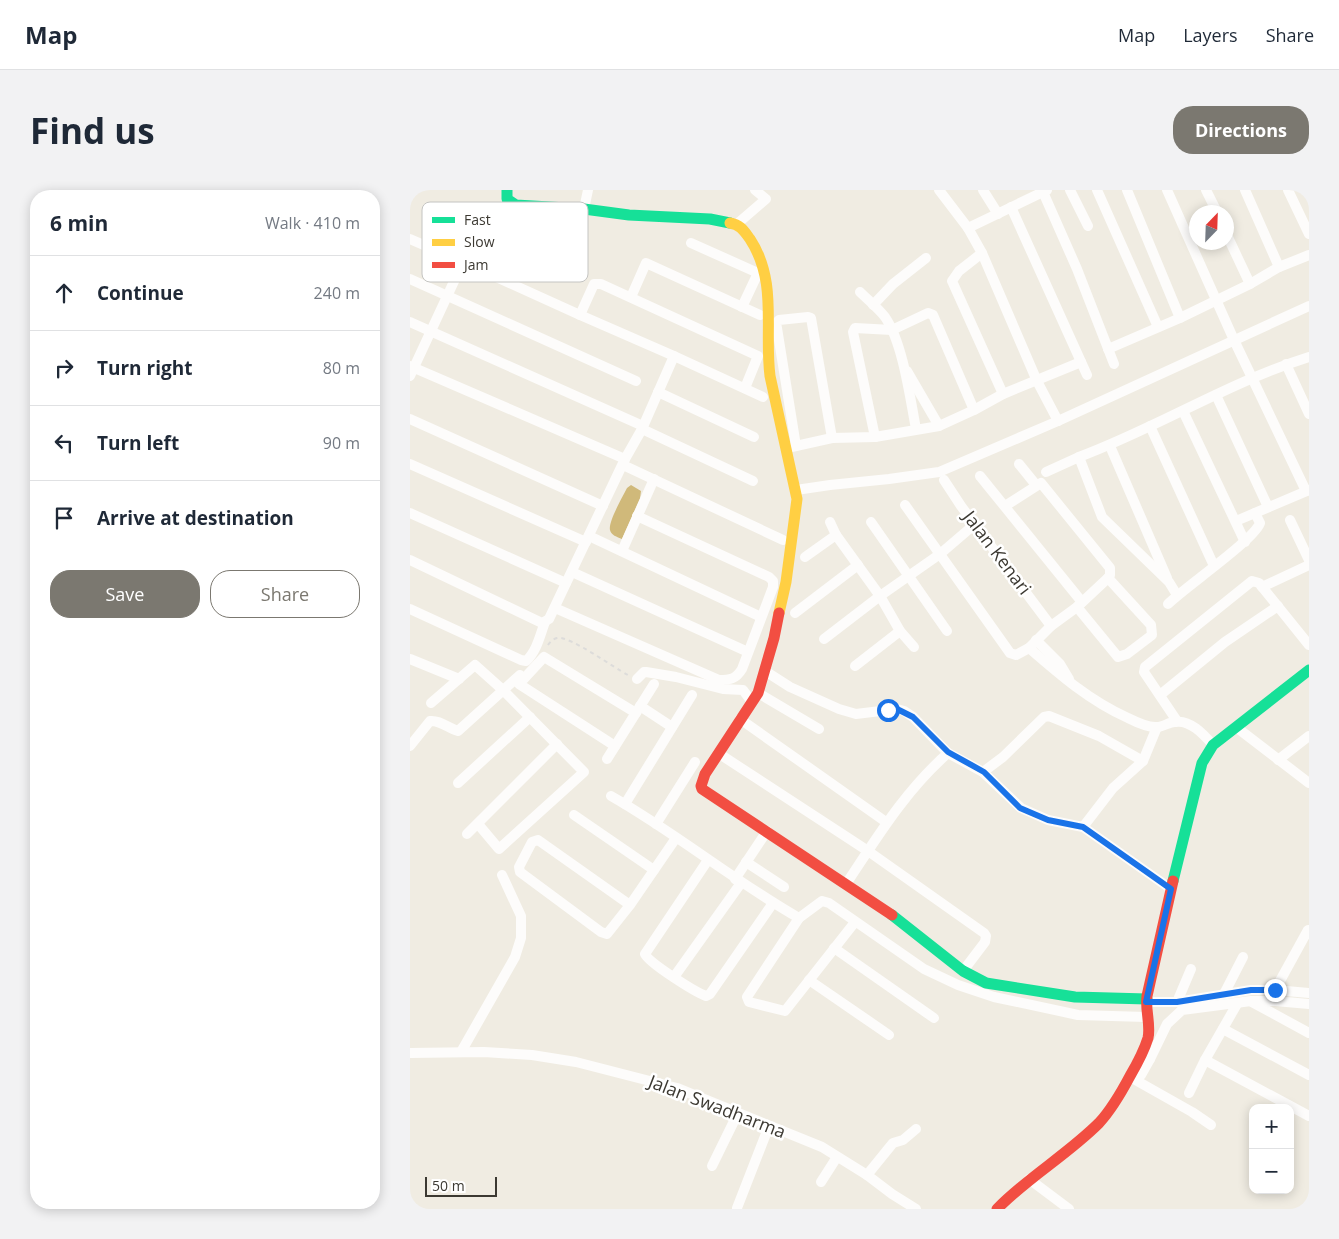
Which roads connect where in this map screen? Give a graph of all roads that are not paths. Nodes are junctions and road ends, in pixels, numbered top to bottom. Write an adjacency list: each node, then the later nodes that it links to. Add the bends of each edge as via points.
1 (507, 190): 13 (street, via 507,199)
2 (755, 190): 18 (street, via 766,199)
3 (939, 190): 20 (street)
4 (983, 190): 17 (street)
5 (1070, 190): 19 (street)
6 (1097, 190): 45 (street)
7 (1127, 190): 43 (street)
8 (1167, 190): 37 (street)
9 (1206, 190): 14 (street)
10 (1246, 190): 29 (street)
11 (1288, 190): 21 (street)
12 (1045, 191): 15 (street); 49 (street)
13 (511, 202)
14 (1214, 205)
15 (1011, 207): 17 (street); 52 (street)
16 (588, 210): 18 (street)
17 (998, 214): 20 (street)
18 (737, 224): 79 (street, via 759,253 765,271 769,313 768,360)
19 (1088, 226)
20 (968, 228): 26 (street)
21 (1309, 234)
22 (410, 239): 24 (street)
23 (691, 243): 40 (street, via 758,273)
24 (422, 244)
25 (1234, 250): 33 (street)
26 (982, 252): 60 (street); 63 (street, via 952,281)
27 (1309, 254): 29 (street)
28 (926, 258): 38 (street, via 893,284)
29 (1279, 267): 33 (street)
30 (410, 280): 35 (street)
31 (453, 282): 35 (street)
32 (507, 282): 41 (street)
33 (1250, 284): 37 (street)
34 (860, 292): 38 (street)
35 (446, 296): 47 (street); 59 (street)
36 (631, 297): 40 (street, via 646,263); 41 (street, via 594,284); 61 (street, via 758,356)
37 (1216, 300): 43 (street); 48 (street)
38 (874, 305): 46 (street)
39 (1309, 306): 48 (street)
40 (742, 307): 42 (street)
41 (580, 315): 50 (street)
42 (760, 315)
43 (1180, 318): 45 (street)
44 (410, 322): 47 (street)
45 (1158, 327): 49 (street)
46 (892, 330): 53 (street); 66 (street, via 928,313 933,315); 76 (street, via 856,328 853,332)
47 (430, 331): 56 (street); 73 (street)
48 (1234, 340): 58 (street); 70 (street)
49 (1108, 350): 54 (street)
50 (674, 356): 61 (street); 62 (street)
51 (1309, 357): 55 (street)
52 (1081, 362): 57 (street); 60 (street)
53 (903, 364): 71 (street); 74 (street)
54 (1114, 364)
55 (1286, 364): 58 (street); 68 (street)
56 (411, 370): 81 (street)
57 (1087, 375)
58 (1253, 377): 64 (street); 91 (street)
59 (636, 381)
60 (1037, 381): 63 (street); 70 (street)
61 (745, 388): 65 (street)
62 (658, 392): 73 (street); 75 (street)
63 (1003, 394): 66 (street)
64 (1216, 395): 67 (street); 95 (street)
65 (763, 397)
66 (974, 410): 71 (street)
67 (1182, 411): 72 (street); 100 (street)
68 (1309, 414)
69 (410, 419): 93 (street)
70 (1058, 421): 90 (street, via 938,472)
71 (939, 426): 74 (street)
72 (1150, 426): 78 (street); 115 (street)
73 (643, 428): 81 (street); 88 (street)
74 (916, 429): 76 (street)
75 (754, 437)
76 (876, 437): 77 (street)
77 (832, 438): 79 (street); 79 (street, via 811,318 779,320 776,323)
78 (1110, 446): 80 (street); 119 (street)
79 (792, 447): 90 (street)
80 (1079, 457): 84 (street); 119 (street, via 1102,517)
81 (624, 462): 86 (street); 93 (street)
82 (410, 464): 105 (street)
83 (1019, 464): 89 (street)
84 (1046, 472)
85 (980, 476): 94 (street)
86 (654, 480): 98 (street); 106 (street)
87 (944, 480): 103 (street, Jalan Kenari)
88 (753, 481)
89 (1036, 485): 94 (street); 118 (street, via 1041,483 1110,568)
90 (796, 490): 145 (street, via 796,518 786,582)
91 (1307, 491): 95 (street)
92 (905, 505): 109 (street)
93 (603, 506): 105 (street)
94 (1005, 506): 124 (street)
95 (1268, 508): 97 (street)
96 (410, 513): 120 (street)
97 (1255, 513): 100 (street); 107 (street, via 1259,528)
98 (638, 516): 108 (street); 130 (street, via 769,577 773,586)
99 (1290, 520): 112 (street)
100 (1236, 521): 107 (street)
101 (830, 522): 104 (street)
102 (871, 522): 117 (street)
103 (975, 524): 109 (street); 132 (street, Jalan Kenari)
104 (836, 535): 110 (street); 114 (street)
105 (587, 539): 108 (street); 116 (street)
106 (783, 540)
107 (1245, 542): 115 (street)
108 (622, 551): 130 (street)
109 (940, 554): 117 (street); 136 (street, via 1010,653 1016,656)
110 (805, 557)
111 (410, 560): 131 (street)
112 (1309, 560)
113 (1309, 564): 121 (street)
114 (858, 565): 123 (street); 129 (street)
115 (1214, 566): 122 (street)
116 (572, 572): 120 (street); 139 (street)
117 (909, 576): 123 (street); 133 (street)
118 (1108, 578): 124 (street); 124 (street, via 1151,625 1152,634 1127,654 1118,657)
119 (1169, 582): 122 (street)
120 (566, 583): 127 (street)
121 (1262, 587): 126 (street); 151 (street, via 1256,581 1248,583 1148,663 1144,672)
122 (1177, 595): 125 (street)
123 (880, 596): 134 (street); 135 (street)
124 (1080, 604): 132 (street)
125 (1168, 604)
126 (1278, 606): 137 (street); 151 (street, via 1225,642)
127 (554, 608): 131 (street); 139 (street, via 718,680 737,677)
128 (410, 609): 131 (street, via 526,661 536,648)
129 (795, 613)
130 (762, 617): 139 (street)
131 (545, 622)
132 (1051, 626): 136 (street)
133 (947, 630)
134 (900, 631): 138 (street); 142 (street)
135 (824, 639)
136 (1032, 644): 159 (street, via 1074,686 1128,718)
137 (1309, 645)
138 (914, 648)
139 (748, 652)
140 (414, 660): 143 (street); 146 (street)
141 (529, 666): 149 (street)
142 (855, 666)
143 (410, 670)
144 (1309, 670): 160 (street)
145 (765, 671): 152 (street); 167 (street, via 790,687 856,714 904,711)
146 (459, 679): 149 (street, via 475,665); 153 (street)
147 (637, 679): 152 (street, via 644,672 676,676 706,685 744,690)
148 (654, 684): 154 (street)
149 (504, 691): 155 (street); 165 (street, via 458,731 438,721 430,721)
150 (692, 695): 158 (street)
151 (1160, 695): 157 (street)
152 (755, 697): 156 (street); 161 (street)
153 (431, 703)
154 (638, 709): 158 (street); 166 (street); 166 (street, via 544,657 519,684)
155 (530, 717): 163 (street); 174 (street)
156 (740, 719): 168 (street); 179 (street)
157 (1177, 721): 159 (street); 164 (street, via 1194,727)
158 (672, 727): 177 (street)
159 (1157, 727): 171 (street)
160 (1236, 727): 164 (street); 170 (street)
161 (818, 729)
162 (1306, 741): 170 (street)
163 (557, 744): 180 (street); 180 (street, via 584,772 500,849)
164 (1213, 745): 194 (street, via 1202,763)
165 (410, 746)
166 (615, 746): 169 (street)
167 (948, 752): 173 (street); 179 (street, via 928,770)
168 (718, 753): 183 (street, via 702,781 702,789); 186 (street)
169 (607, 758)
170 (1278, 760): 175 (street)
171 (1143, 761): 173 (street, via 1099,736 1048,716); 182 (street, via 1113,788)
172 (695, 762): 181 (street)
173 (984, 772): 182 (street, via 1020,808 1048,820)
174 (458, 783)
175 (1309, 783)
176 (611, 796): 177 (street)
177 (625, 804): 181 (street)
178 (574, 815): 189 (street)
179 (886, 822): 186 (street)
180 (478, 824): 184 (street)
181 (656, 824): 185 (street)
182 (1083, 827): 194 (street)
183 (767, 831): 188 (street); 192 (street)
184 (467, 834)
185 (676, 838): 187 (street); 189 (street)
186 (868, 851): 192 (street); 203 (street, via 984,933 985,942)
187 (708, 860): 191 (street); 204 (street, via 645,954 647,959)
188 (746, 862): 191 (street); 193 (street)
189 (654, 870): 196 (street)
190 (502, 875): 218 (street, via 521,916 521,938 515,958)
191 (738, 881): 195 (street); 204 (street)
192 (846, 884): 203 (street, via 884,908)
193 (784, 887)
194 (1171, 889): 213 (street)
195 (773, 903): 197 (street); 204 (street, via 710,994 701,994)
196 (630, 905): 196 (street, via 609,933 604,934 520,872 519,867 532,842 538,840)
197 (799, 918): 198 (street, via 822,901); 205 (street, via 747,997 749,1002 785,1010)
198 (855, 922): 200 (street); 213 (street, via 924,969 994,997 1078,1015)
199 (1308, 930): 206 (street)
200 (834, 948): 205 (street); 214 (street)
201 (1243, 958): 208 (street)
202 (1191, 969): 210 (street)
203 (963, 971): 213 (street, via 986,982)
204 (674, 977)
205 (809, 980): 217 (street)
206 (1275, 990): 207 (street); 208 (street)
207 (1309, 993)
208 (1224, 994): 210 (street)
209 (1251, 1001): 211 (street); 212 (street); 216 (street)
210 (1177, 1002): 213 (street)
211 (1237, 1004): 215 (street); 220 (street, via 1182,1010 1167,1024)
212 (1309, 1004)
213 (1147, 1007): 220 (street, via 1149,1033)
214 (934, 1018)
215 (1222, 1029): 221 (street); 222 (street)
216 (1309, 1033)
217 (889, 1035)
218 (460, 1052): 219 (street, Jalan Swadharma); 225 (street, Jalan Swadharma, via 532,1055 576,1062 677,1088)
219 (410, 1053)
220 (1144, 1059): 223 (street)
221 (1205, 1060): 224 (street); 226 (street)
222 (1309, 1075)
223 (1136, 1076): 227 (street); 233 (street, via 1104,1117 1059,1158)
224 (1189, 1093)
225 (738, 1113): 228 (street, Jalan Swadharma); 231 (street)
226 (1309, 1116)
227 (1211, 1125)
228 (769, 1126): 230 (street, Jalan Swadharma, via 822,1147); 235 (street)
229 (916, 1129): 232 (street, via 903,1140 893,1143)
230 (837, 1158): 232 (street, Jalan Swadharma); 234 (street)
231 (712, 1166)
232 (868, 1175): 236 (street, Jalan Swadharma)
233 (1029, 1179): 237 (street); 238 (street)
234 (821, 1182)
235 (736, 1208)
236 (916, 1209)
237 (997, 1209)
238 (1069, 1209)

